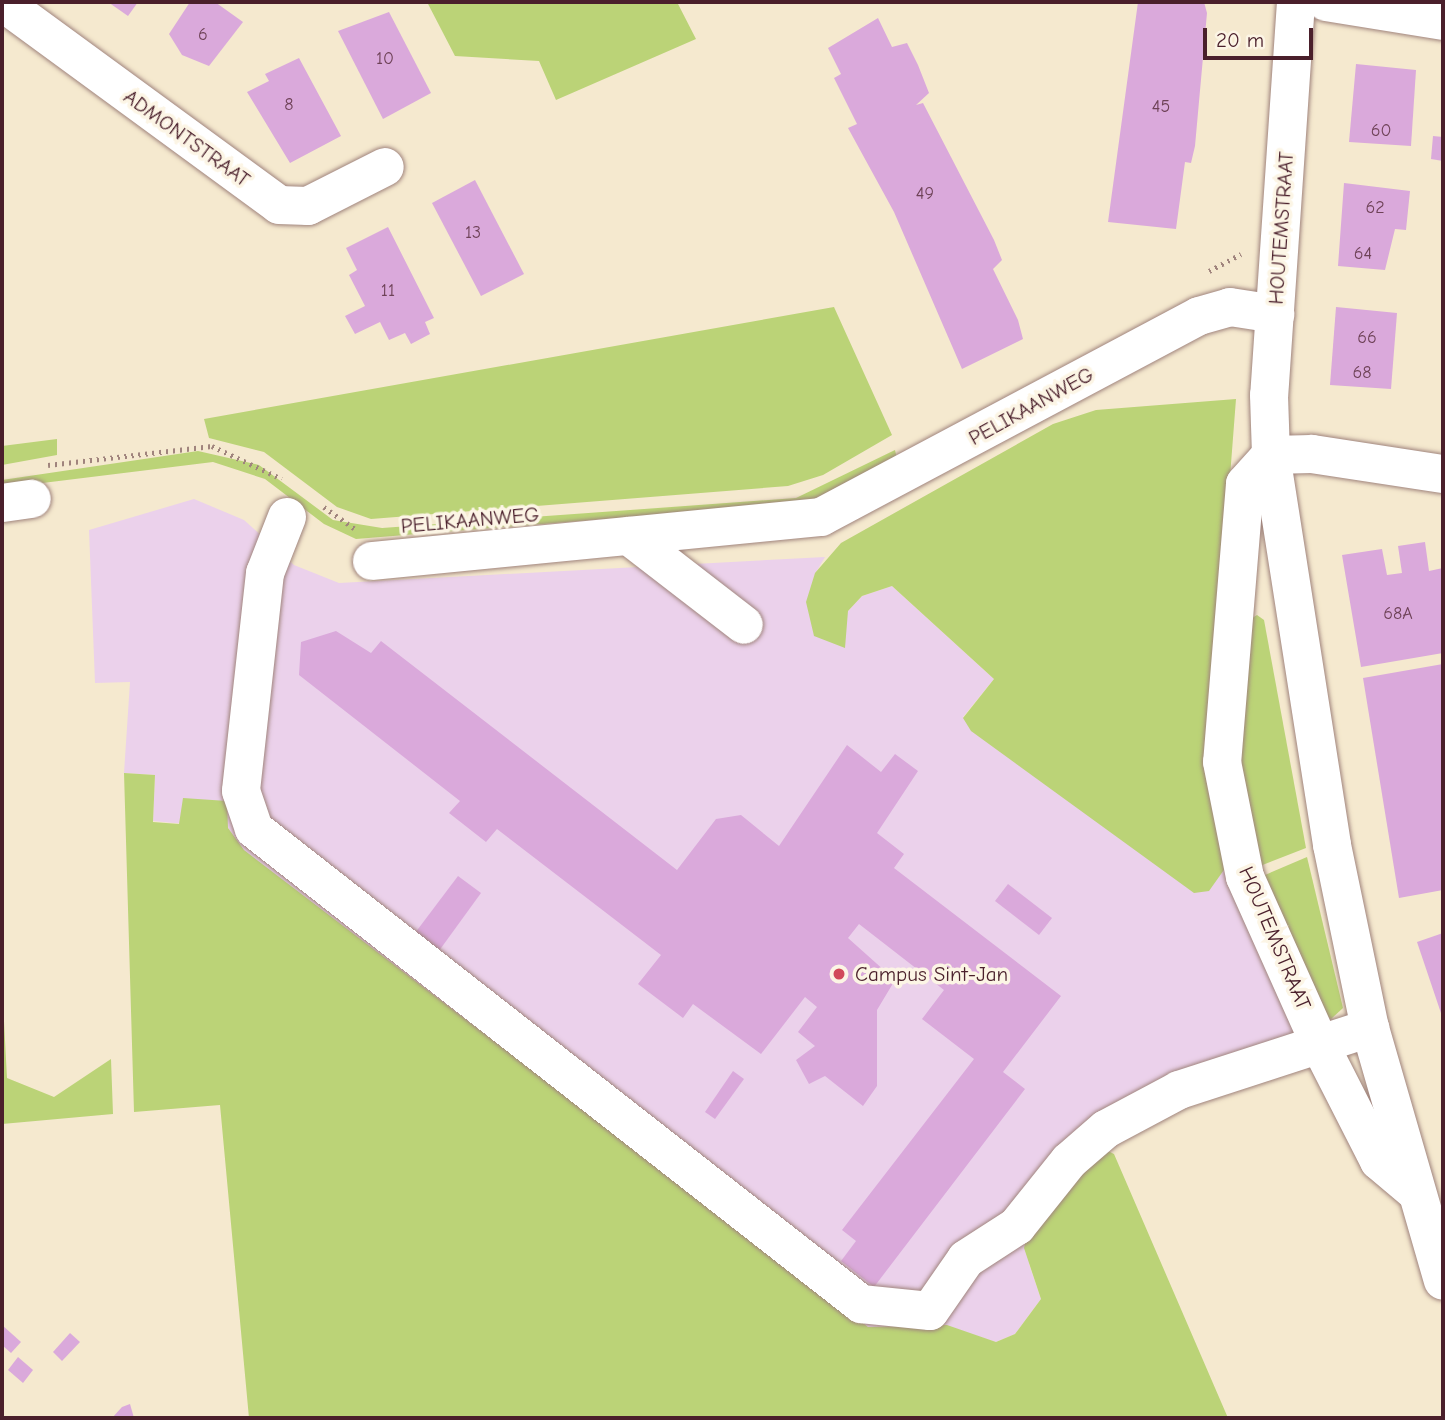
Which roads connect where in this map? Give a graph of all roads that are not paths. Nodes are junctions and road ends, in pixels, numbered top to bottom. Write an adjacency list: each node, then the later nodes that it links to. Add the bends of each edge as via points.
1 (2, 2): 5 (street, ADMONTSTRAAT, via 279,205 308,206)
2 (1296, 2): 6 (street, HOUTEMSTRAAT)
3 (1326, 2): 4 (street)
4 (1443, 21)
5 (385, 167)
6 (1275, 314): 7 (street, HOUTEMSTRAAT); 10 (street, PELIKAANWEG, via 1230,306 1199,316 821,517)
7 (1271, 454): 8 (street, via 1312,454); 12 (street, HOUTEMSTRAAT, via 1245,484); 13 (street, HOUTEMSTRAAT)
8 (1443, 474)
9 (296, 500): 16 (street, via 265,573 241,791 254,829 861,1304 930,1311 966,1259 1017,1226 1069,1161 1106,1129 1179,1090)
10 (629, 536): 11 (street, PELIKAANWEG); 14 (street)
11 (371, 545)
12 (1236, 596): 13 (street); 16 (street, HOUTEMSTRAAT, via 1222,762 1245,877)
13 (1290, 597): 15 (street, HOUTEMSTRAAT)
14 (744, 625)
15 (1370, 1028): 16 (street); 17 (street, HOUTEMSTRAAT)
16 (1321, 1047): 17 (street, HOUTEMSTRAAT, via 1379,1161)
17 (1416, 1192): 18 (street, HOUTEMSTRAAT)
18 (1443, 1281)

